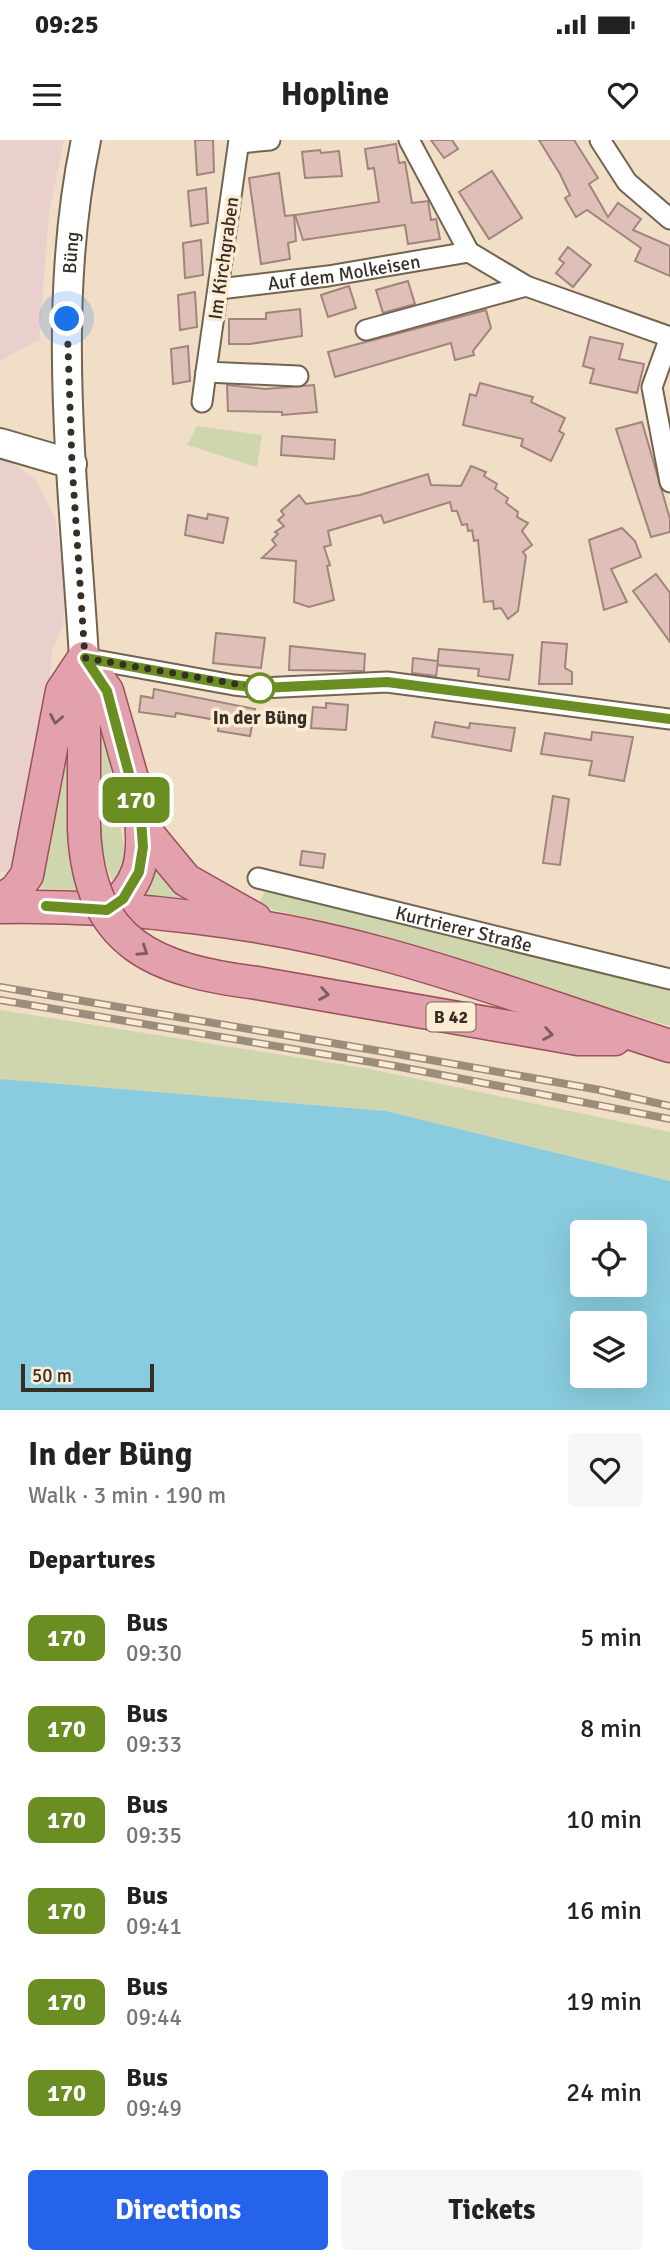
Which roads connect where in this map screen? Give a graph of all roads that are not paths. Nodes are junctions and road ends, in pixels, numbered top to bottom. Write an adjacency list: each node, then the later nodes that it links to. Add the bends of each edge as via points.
1 (86, 140): 16 (street, Büng, via 70,251 67,319)
2 (270, 140): 5 (street, Im Kirchgraben)
3 (409, 140): 7 (street)
4 (600, 140): 6 (street, via 627,182)
5 (239, 141): 9 (street, Im Kirchgraben)
6 (670, 219)
7 (469, 252): 8 (street); 9 (street, Auf dem Molkeisen)
8 (526, 286): 10 (street); 11 (street)
9 (219, 289): 12 (street, Im Kirchgraben)
10 (366, 330)
11 (670, 337): 17 (street, via 652,387)
12 (206, 372): 13 (street); 14 (street, Im Kirchgraben)
13 (298, 376)
14 (202, 402)
15 (0, 443): 16 (street)
16 (72, 464): 18 (street, Büng)
17 (670, 482)
18 (85, 658): 19 (street, via 261,688 387,682); 20 (main road, B 42, via 107,691); 22 (main road, one-way to 22, via 62,691 27,875); 27 (main road, B 42, one-way to 27, bridge, via 84,829 93,888 107,916 130,942 172,966 219,978 578,1039)
19 (670, 719)
20 (141, 819): 24 (main road, B 42, via 139,872 123,899); 25 (main road, B 42, via 157,847 186,880 223,904)
21 (258, 878): 26 (street, Kurtrierer Straße)
22 (0, 901)
23 (0, 907): 24 (main road, B 42)
24 (107, 910): 25 (main road, B 42)
25 (285, 933): 27 (main road, B 42, via 383,954)
26 (670, 979)
27 (658, 1043)

